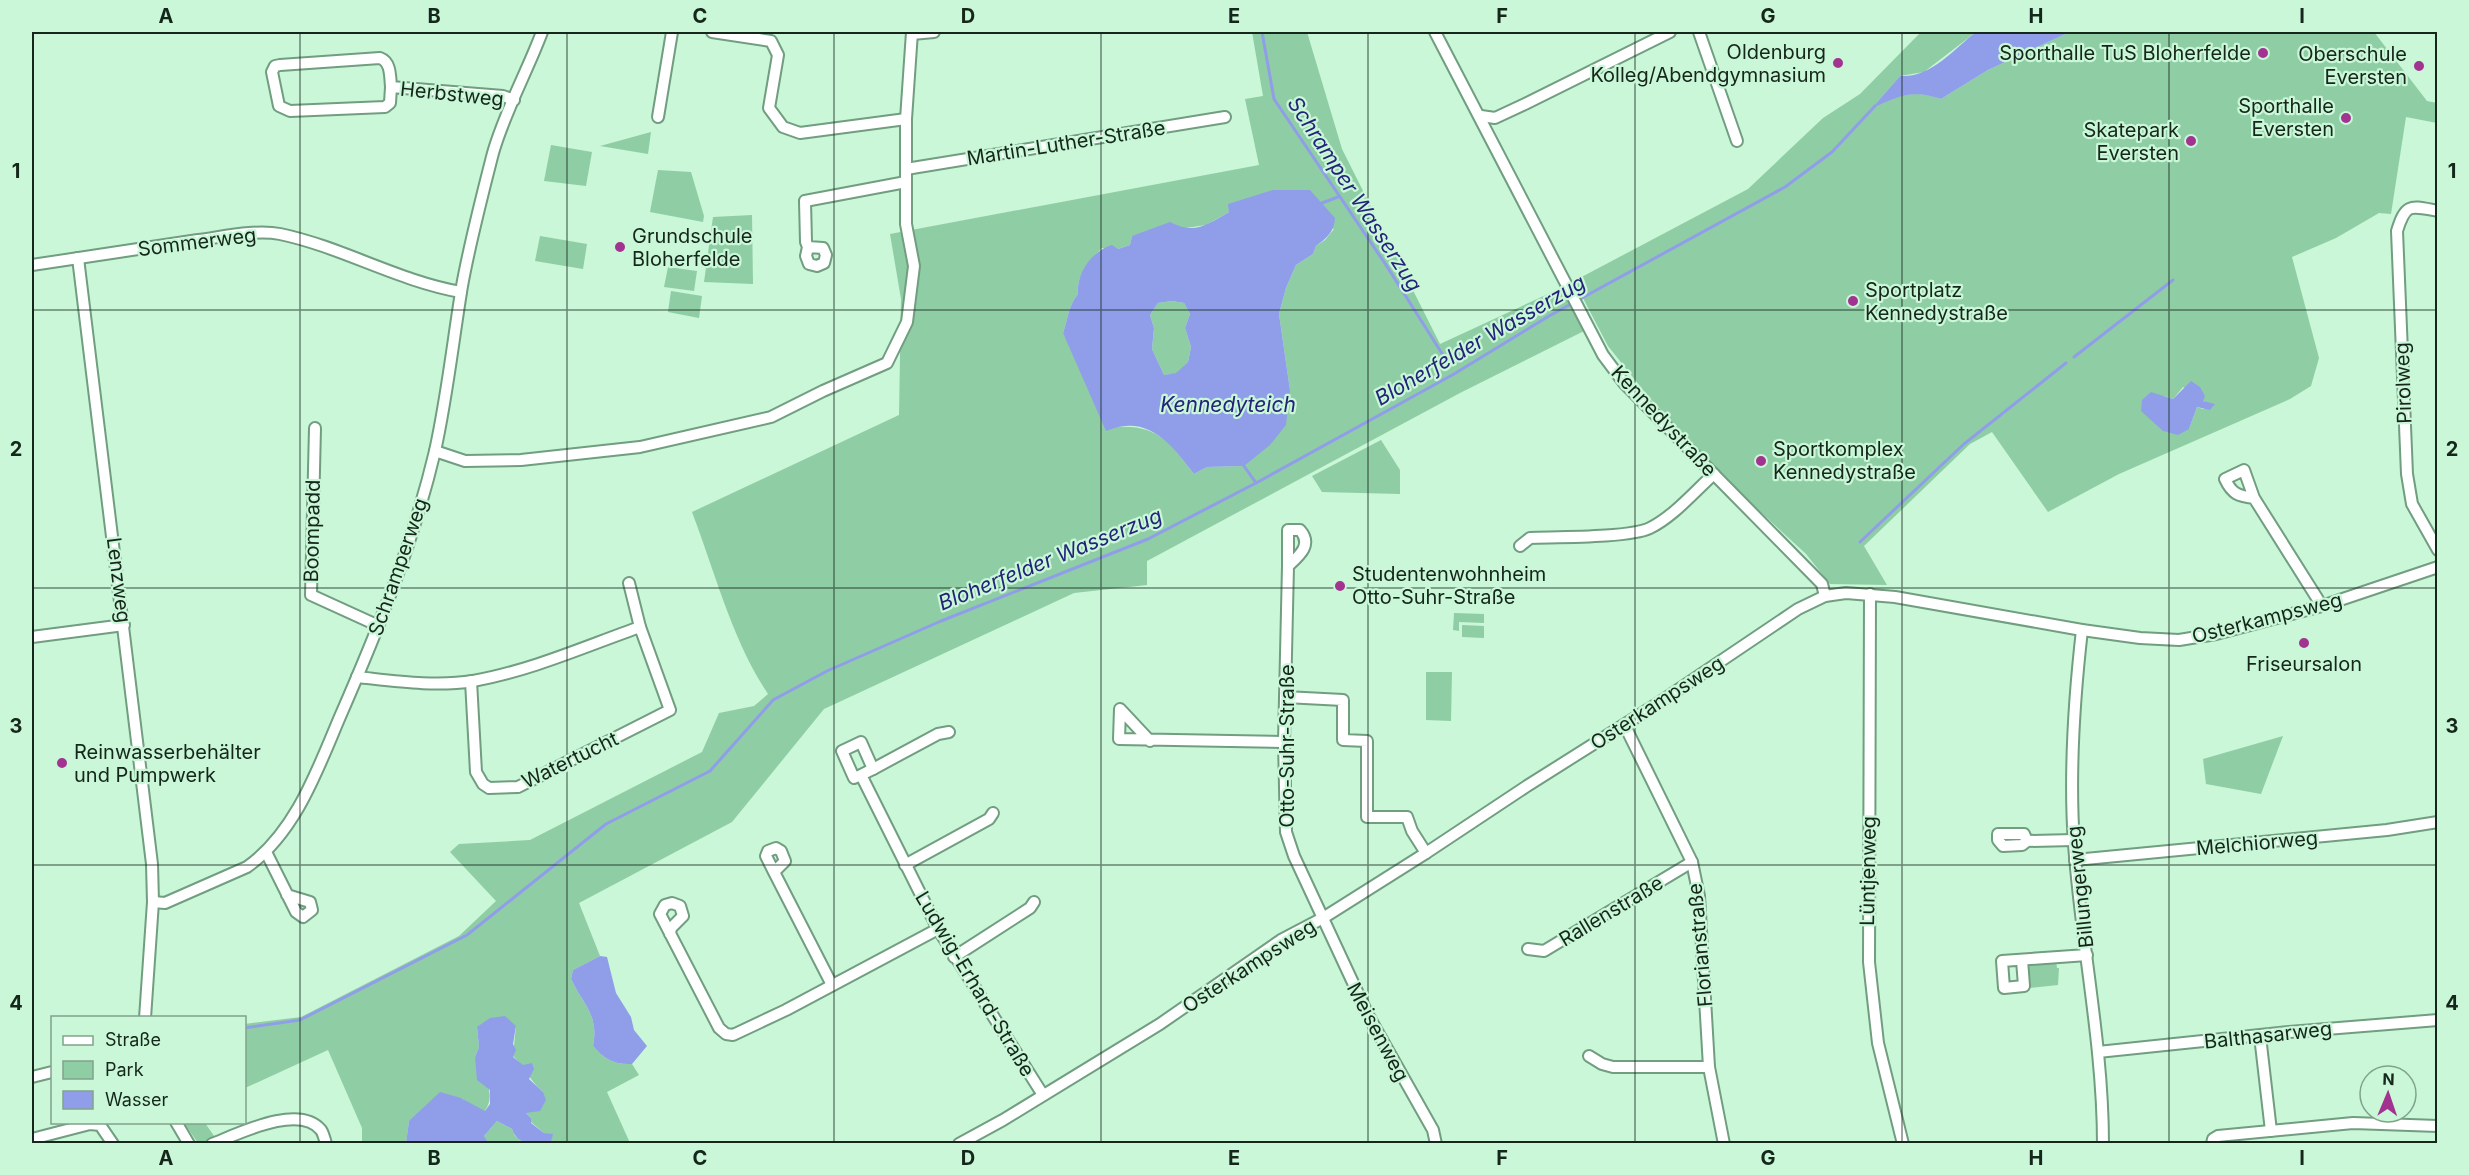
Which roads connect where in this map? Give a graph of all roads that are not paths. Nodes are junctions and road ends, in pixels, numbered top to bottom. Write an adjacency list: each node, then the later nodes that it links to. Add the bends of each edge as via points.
1 (542, 32): 10 (street, Schramperweg)
2 (672, 32): 12 (street)
3 (712, 32): 14 (street, via 771,41 778,55 769,108 783,127 800,133)
4 (934, 32): 8 (street)
5 (1436, 32): 11 (street, Kennedystraße)
6 (1670, 32): 11 (street, via 1495,118)
7 (1699, 32): 15 (street)
8 (912, 33): 14 (street)
9 (391, 87): 9 (street, Herbstweg, via 388,65 380,58 280,65 272,72 279,106 290,111 385,107 390,104); 10 (street, Herbstweg)
10 (514, 100): 22 (street, Schramperweg, via 493,154)
11 (1481, 116): 25 (street, Kennedystraße, via 1603,355 1624,383)
12 (658, 117)
13 (1225, 117): 16 (street, Martin-Luther-Straße)
14 (906, 119): 16 (street)
15 (1737, 141)
16 (906, 169): 17 (street)
17 (906, 182): 19 (street, via 805,201); 24 (street, via 906,224 915,266 907,322 887,363 771,417 640,447 521,460 465,461)
18 (2438, 211): 28 (street, Pirolweg, via 2414,207 2405,211 2397,231 2407,474 2412,504)
19 (808, 247)
20 (78, 258): 21 (street, Sommerweg); 22 (street, Sommerweg, via 235,235 277,233 329,246 444,289); 35 (street, Lenzweg)
21 (32, 265)
22 (461, 291): 24 (street, Schramperweg)
23 (315, 428): 36 (street, Boompadd, via 311,596)
24 (435, 451): 36 (street, Schramperweg, via 408,548)
25 (1714, 474): 27 (street, via 1649,529 1530,538); 33 (street, Kennedystraße, via 1822,584)
26 (2254, 498): 34 (street)
27 (1520, 546)
28 (2438, 550)
29 (1288, 566): 42 (street, Otto-Suhr-Straße)
30 (2438, 567): 34 (street, Osterkampsweg)
31 (629, 583): 37 (street, Watertucht)
32 (1870, 594): 33 (street, Osterkampsweg); 38 (street, Osterkampsweg); 90 (street, Lüntjenweg, via 1868,954 1878,1043)
33 (1825, 596): 43 (street, Osterkampsweg, via 1798,609)
34 (2322, 606): 38 (street, Osterkampsweg, via 2198,638 2156,640)
35 (124, 625): 39 (street); 60 (street, Lenzweg)
36 (379, 626): 40 (street, Schramperweg)
37 (640, 627): 41 (street, via 513,672); 41 (street, Watertucht, via 670,710 518,787 489,788 476,772)
38 (2082, 630): 51 (street, Billungerweg, via 2075,693)
39 (32, 637)
40 (357, 677): 41 (street, via 422,684); 53 (street, Schramperweg, via 309,790)
41 (471, 681)
42 (1285, 697): 46 (street, Otto-Suhr-Straße); 54 (street, via 1344,700 1343,740 1367,741 1367,817 1407,817)
43 (1624, 726): 54 (street, Osterkampsweg); 56 (street, Florianstraße)
44 (949, 732): 47 (street, via 938,734)
45 (1150, 741): 46 (street)
46 (1284, 742): 62 (street, Otto-Suhr-Straße, via 1286,832)
47 (873, 769): 48 (street); 48 (street, Ludwig-Erhard-Straße, via 861,742 842,751 854,778)
48 (861, 775): 57 (street, Ludwig-Erhard-Straße)
49 (993, 813): 57 (street, via 989,819)
50 (2438, 822): 55 (street, Melchiorweg)
51 (2074, 840): 52 (street); 55 (street, Billungerweg)
52 (2027, 841)
53 (266, 852): 59 (street); 60 (street, Schramperweg, via 247,867 165,903)
54 (1426, 853): 62 (street, Osterkampsweg)
55 (2075, 860): 66 (street, Billungerweg)
56 (1692, 862): 65 (street, Rallenstraße, via 1544,951); 75 (street, Florianstraße, via 1699,896)
57 (905, 865): 63 (street, Ludwig-Erhard-Straße)
58 (774, 872): 69 (street)
59 (287, 895)
60 (153, 902): 70 (street)
61 (1034, 902): 67 (street, via 1028,910)
62 (1323, 918): 78 (street, Osterkampsweg, via 1281,940 1160,1024); 88 (street, Meisenweg, via 1368,1015 1433,1130)
63 (938, 929): 67 (street, Ludwig-Erhard-Straße); 69 (street)
64 (670, 934): 69 (street, via 719,1028 726,1034 734,1035)
65 (1528, 949)
66 (2087, 955): 68 (street); 73 (street, Billungerweg)
67 (954, 957): 78 (street, Ludwig-Erhard-Straße)
68 (2022, 960)
69 (832, 985)
70 (145, 1016)
71 (2438, 1020): 72 (street, Balthasarweg)
72 (2260, 1036): 73 (street, Balthasarweg); 81 (street)
73 (2098, 1052): 91 (street, Billungerweg)
74 (1589, 1056): 75 (street, via 1613,1067)
75 (1709, 1067): 89 (street, Florianstraße)
76 (51, 1072): 77 (street)
77 (32, 1077)
78 (1043, 1095): 87 (street, Osterkampsweg)
79 (177, 1124): 84 (street)
80 (2438, 1126): 81 (street, via 2353,1124)
81 (2271, 1131): 92 (street, via 2218,1137)
82 (32, 1139): 83 (street, via 90,1124 100,1125)
83 (113, 1143)
84 (189, 1143)
85 (212, 1143): 86 (street, via 282,1119 306,1120 321,1130)
86 (326, 1143)
87 (959, 1143)
88 (1436, 1143)
89 (1724, 1143)
90 (1903, 1143)
91 (2103, 1143)
92 (2212, 1143)

